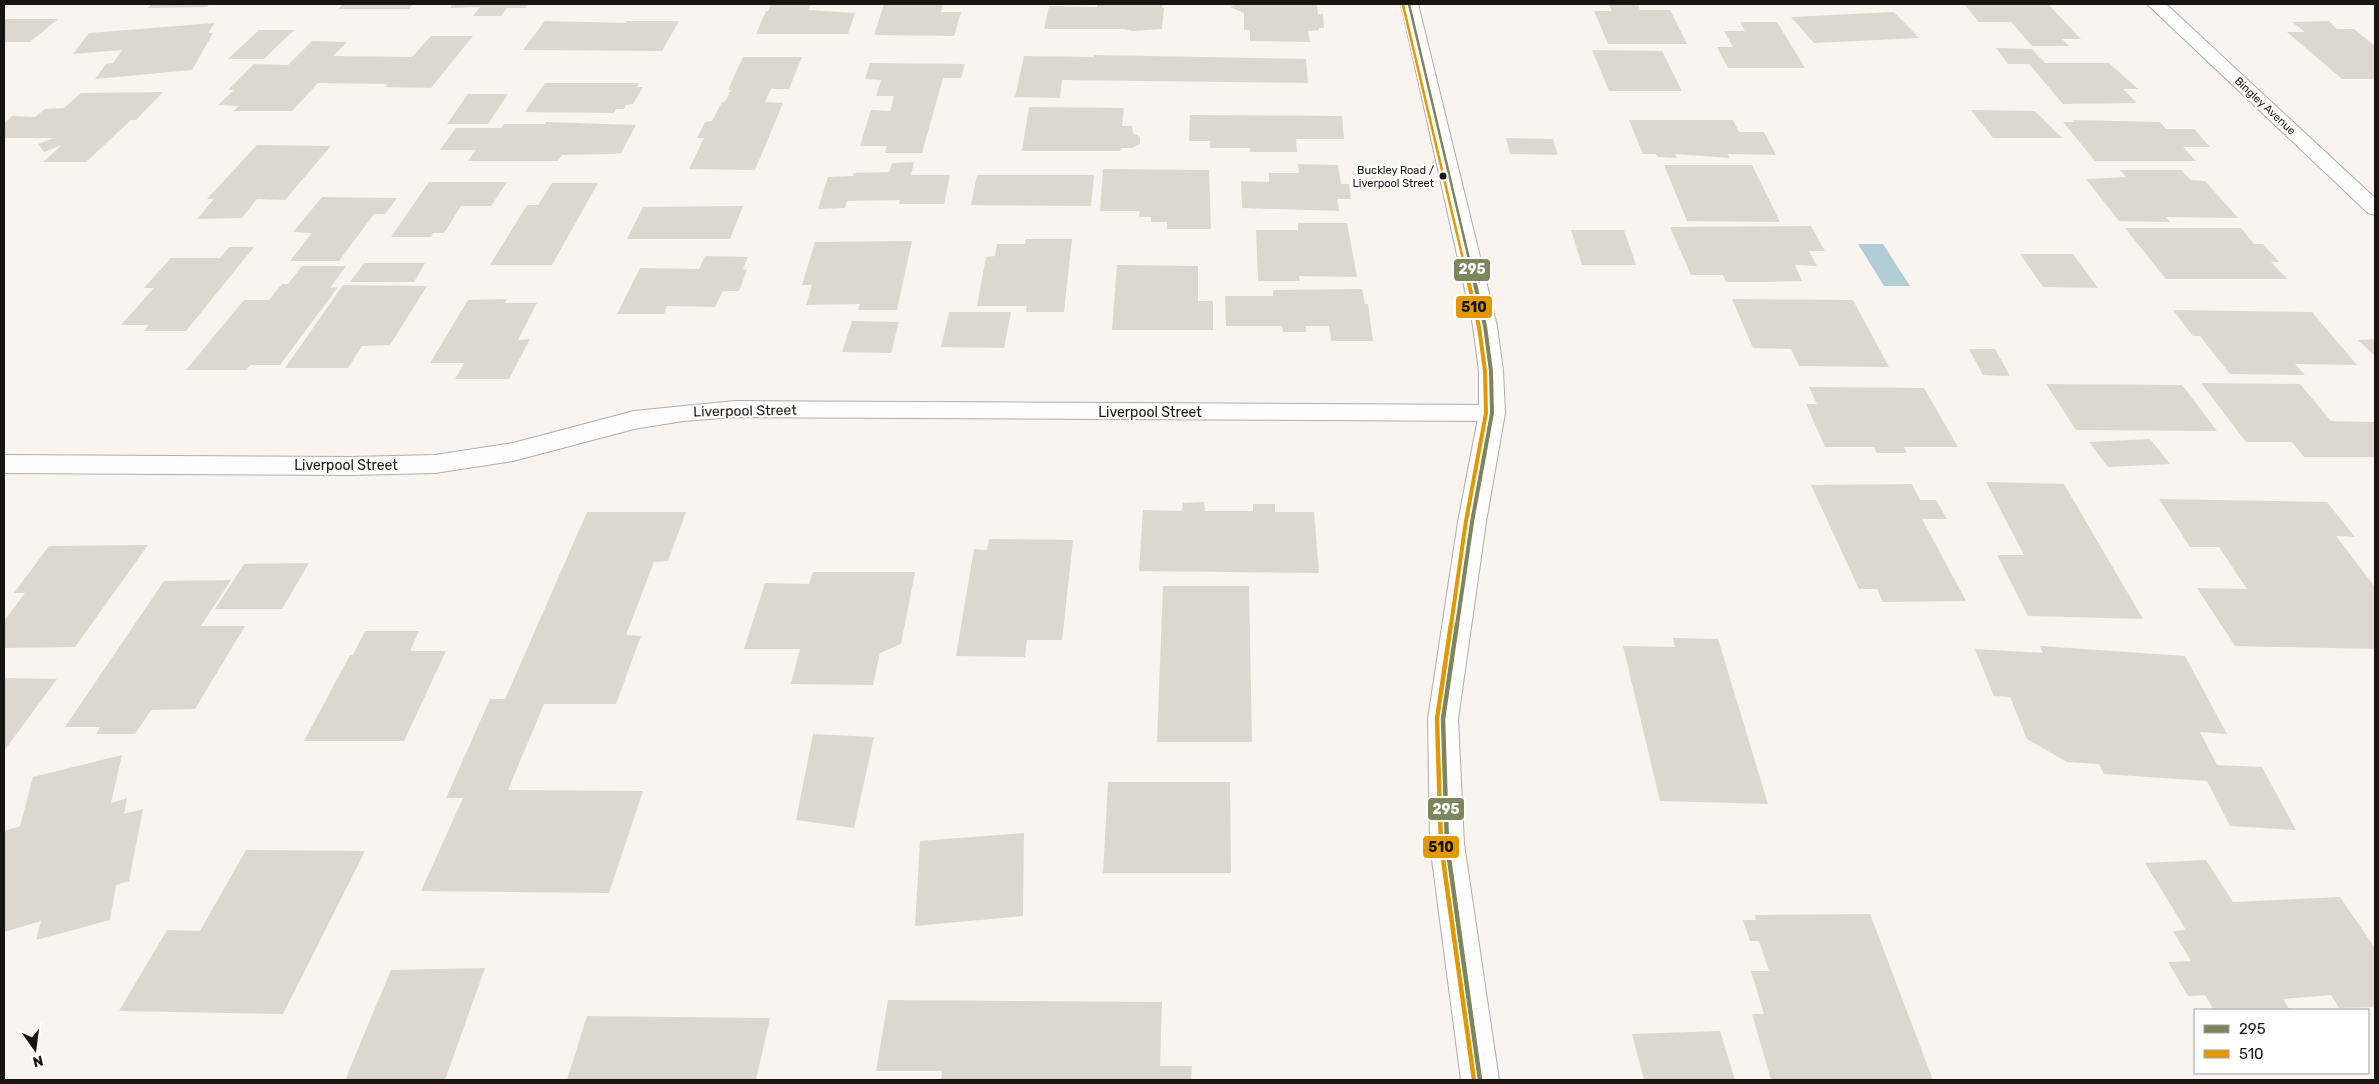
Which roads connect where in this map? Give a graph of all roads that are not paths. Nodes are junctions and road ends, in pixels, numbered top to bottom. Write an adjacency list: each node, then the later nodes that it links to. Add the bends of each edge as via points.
1 (1409, 4): 4 (street, via 1485,326)
2 (2156, 4): 3 (street, Bingley Avenue)
3 (2375, 209)
4 (1492, 413): 5 (street, Liverpool Street, via 735,409 683,412 634,420 513,452 435,464); 6 (street, via 1472,522 1443,719 1446,844)
5 (4, 464)
6 (1480, 1080)

